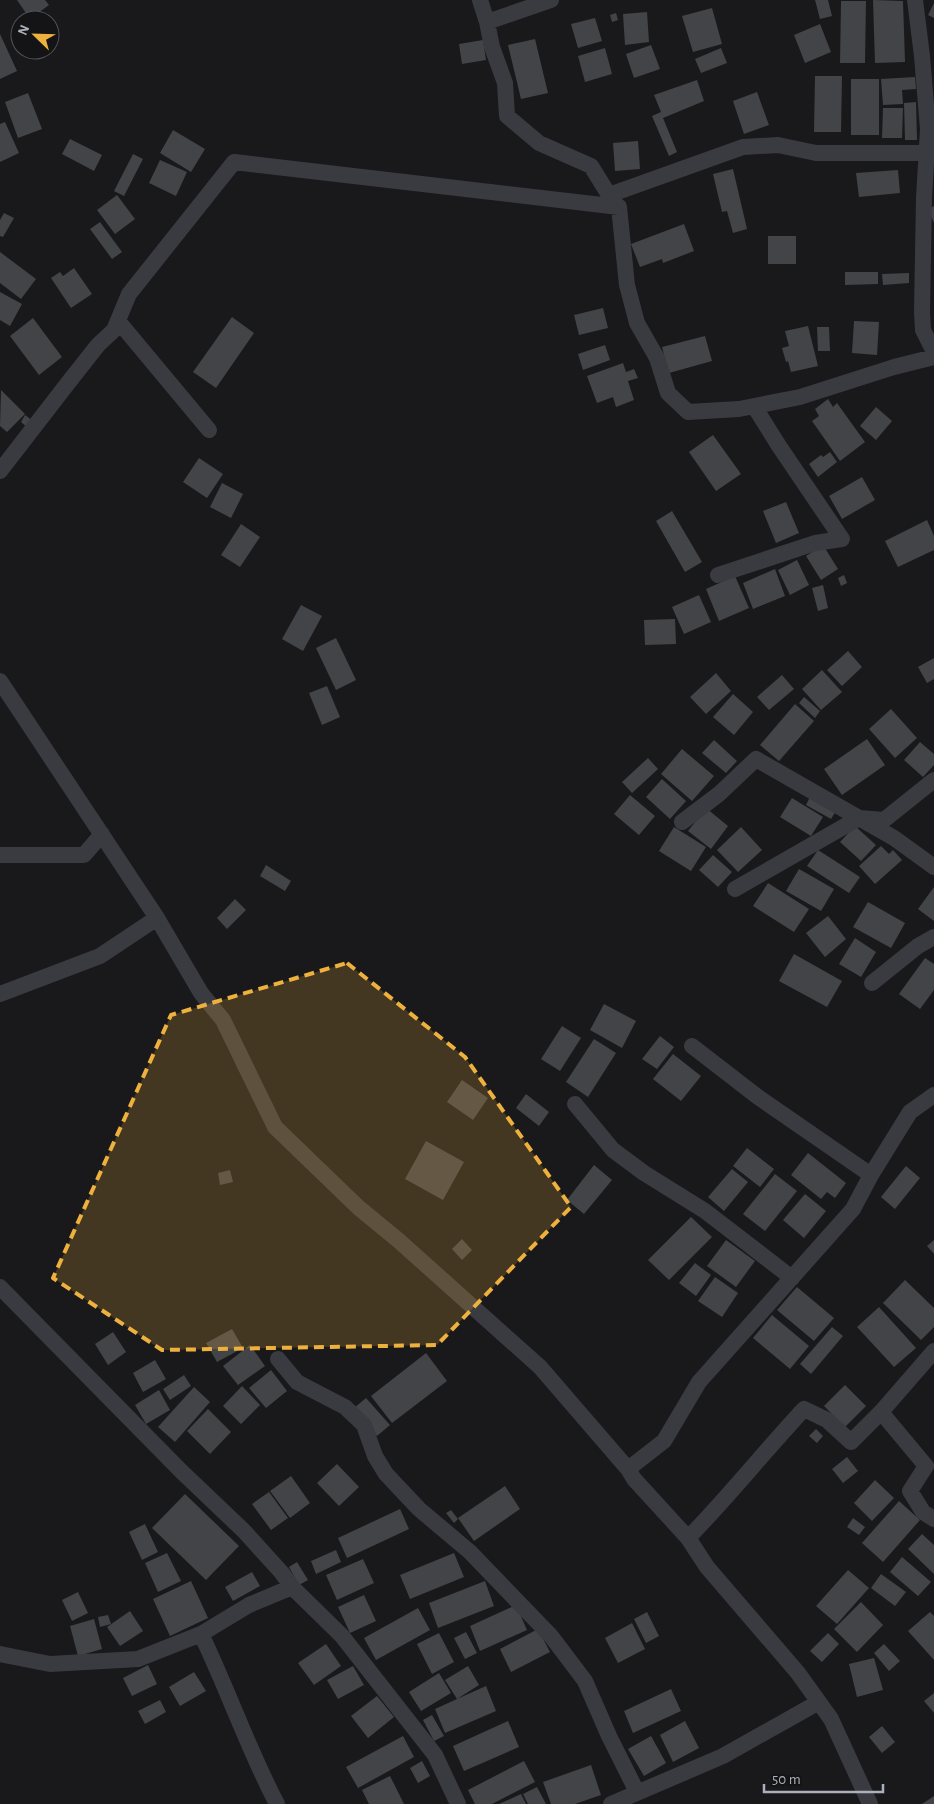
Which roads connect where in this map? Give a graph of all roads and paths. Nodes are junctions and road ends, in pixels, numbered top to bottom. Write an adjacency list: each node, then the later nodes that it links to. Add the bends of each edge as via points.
1 (480, 0): 4 (street)
2 (551, 0): 4 (street)
3 (914, 0): 5 (street)
4 (487, 22): 6 (street, via 505,83 507,116 539,143 591,166)
5 (930, 153): 6 (street, via 816,153 778,145 744,147); 8 (street, via 924,198 922,330)
6 (614, 201): 7 (street, via 234,162 129,294); 10 (street, via 627,285 637,323 656,358 668,393 688,412)
7 (119, 322): 11 (street); 12 (street)
8 (934, 352)
9 (934, 357): 10 (street, via 800,397)
10 (754, 406): 13 (street, via 842,539 815,543)
11 (209, 430)
12 (0, 471)
13 (718, 576)
14 (0, 681): 18 (street)
15 (934, 780): 16 (street, via 884,820)
16 (859, 818): 17 (street, via 756,758 719,794); 20 (street); 21 (street)
17 (682, 822)
18 (102, 834): 19 (street, via 84,855); 22 (street)
19 (0, 855)
20 (934, 867)
21 (736, 889)
22 (157, 918): 25 (street, via 100,956); 35 (street, via 201,993 223,1020 275,1127 359,1208 540,1367)
23 (934, 937): 24 (street)
24 (872, 983)
25 (0, 994)
26 (692, 1046): 29 (street, via 758,1097)
27 (934, 1095): 29 (street, via 910,1112)
28 (575, 1104): 30 (street, via 613,1150 706,1211)
29 (871, 1175): 30 (street, via 853,1209)
30 (792, 1278): 35 (street, via 699,1382 664,1441)
31 (0, 1287): 38 (street, via 244,1531)
32 (934, 1350): 34 (street)
33 (278, 1359): 42 (street, via 297,1382 345,1407 364,1425 375,1456 386,1474 419,1509 470,1552 551,1636 585,1681 608,1736)
34 (881, 1412): 36 (street, via 926,1466 910,1491 923,1512); 37 (street, via 851,1442 827,1420 804,1410)
35 (628, 1470): 37 (street)
36 (934, 1520)
37 (688, 1538): 41 (street, via 707,1567)
38 (292, 1587): 39 (street, via 249,1606); 44 (street, via 342,1636 435,1755)
39 (201, 1634): 40 (street, via 138,1659 50,1664); 43 (street, via 256,1764)
40 (0, 1654)
41 (819, 1702): 42 (street, via 724,1756); 46 (street)
42 (637, 1792): 45 (street)
43 (277, 1804)
44 (458, 1804)
45 (611, 1804)
46 (870, 1804)

